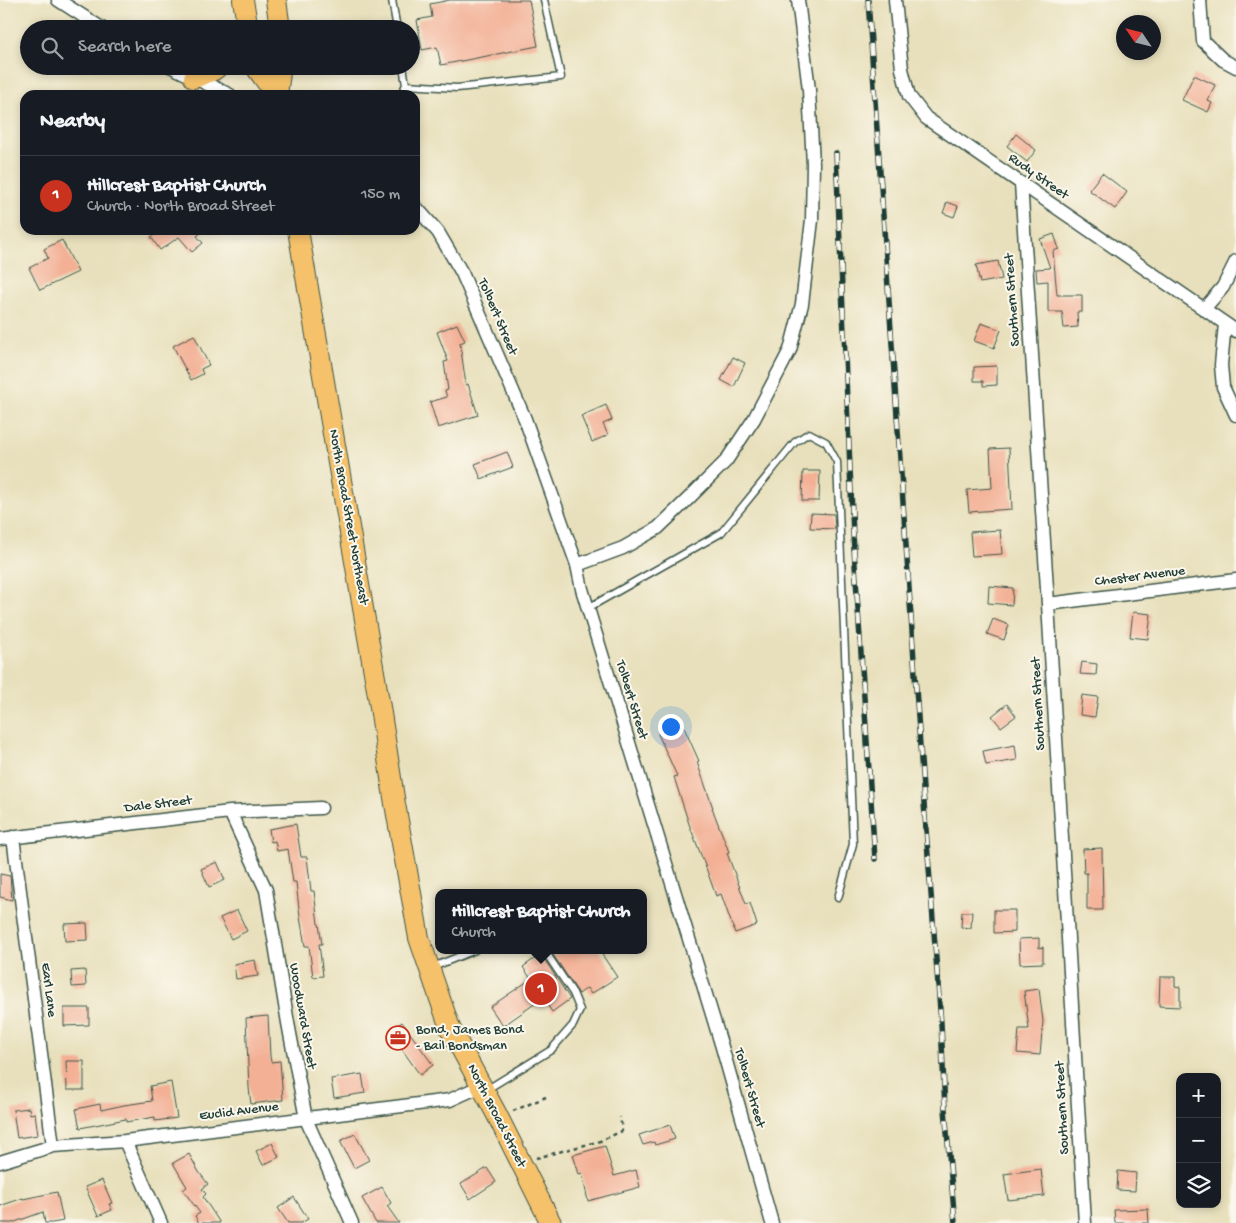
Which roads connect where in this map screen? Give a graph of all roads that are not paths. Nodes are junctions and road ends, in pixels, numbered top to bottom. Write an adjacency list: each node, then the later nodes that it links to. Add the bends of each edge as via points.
1 (58, 0): 9 (street)
2 (242, 0): 10 (main road)
3 (276, 0): 11 (main road)
4 (392, 0): 12 (lane)
5 (544, 0): 20 (lane, via 561,77 457,88)
6 (798, 0): 32 (street, via 808,90 812,220 802,304 790,350 754,419 726,461 688,500 658,528 623,548)
7 (895, 0): 25 (street, Rudy Street, via 902,69 909,96 926,118)
8 (1200, 0): 13 (street, via 1203,41)
9 (89, 20)
10 (245, 20)
11 (279, 20)
12 (395, 20)
13 (1236, 68)
14 (188, 75): 19 (street)
15 (202, 75): 19 (main road)
16 (262, 75): 22 (main road)
17 (279, 75): 23 (main road)
18 (404, 75): 20 (lane)
19 (194, 78): 21 (street)
20 (406, 85): 24 (lane)
21 (219, 90)
22 (273, 90)
23 (278, 90)
24 (403, 90)
25 (1021, 183): 29 (street, Rudy Street); 34 (street, Southern Street)
26 (420, 212): 32 (street, Tolbert Street, via 438,232 462,272 525,419)
27 (299, 235): 36 (main road, North Broad Street Northeast)
28 (1236, 261): 29 (street, via 1223,287)
29 (1204, 310): 30 (street, Rudy Street)
30 (1231, 328): 31 (street, via 1221,365 1223,387)
31 (1236, 415)
32 (577, 565): 35 (street, Tolbert Street)
33 (1236, 580): 34 (street, Chester Avenue)
34 (1048, 604): 54 (street, Southern Street)
35 (588, 608): 41 (lane, via 721,533 795,442 809,434 826,442 837,462 853,844); 53 (street, Tolbert Street, via 722,1047)
36 (395, 804): 44 (main road, North Broad Street, via 419,938)
37 (321, 808): 38 (street, Dale Street)
38 (230, 812): 39 (street, Dale Street); 46 (street, Woodward Street, via 266,890)
39 (14, 837): 40 (street, Dale Street); 48 (street, Earl Lane)
40 (0, 839)
41 (838, 898)
42 (464, 954): 44 (lane)
43 (547, 954): 45 (lane, via 573,993 580,1010 573,1025 551,1050)
44 (429, 968): 45 (main road, North Broad Street, via 450,1028)
45 (482, 1088): 46 (street, Euclid Avenue, via 450,1100); 52 (main road, North Broad Street)
46 (306, 1119): 47 (street, Euclid Avenue); 51 (street, Woodward Street)
47 (125, 1142): 48 (street, Euclid Avenue); 50 (street)
48 (53, 1146): 49 (street, Euclid Avenue)
49 (0, 1162)
50 (161, 1223)
51 (352, 1223)
52 (551, 1223)
53 (772, 1223)
54 (1085, 1223)

